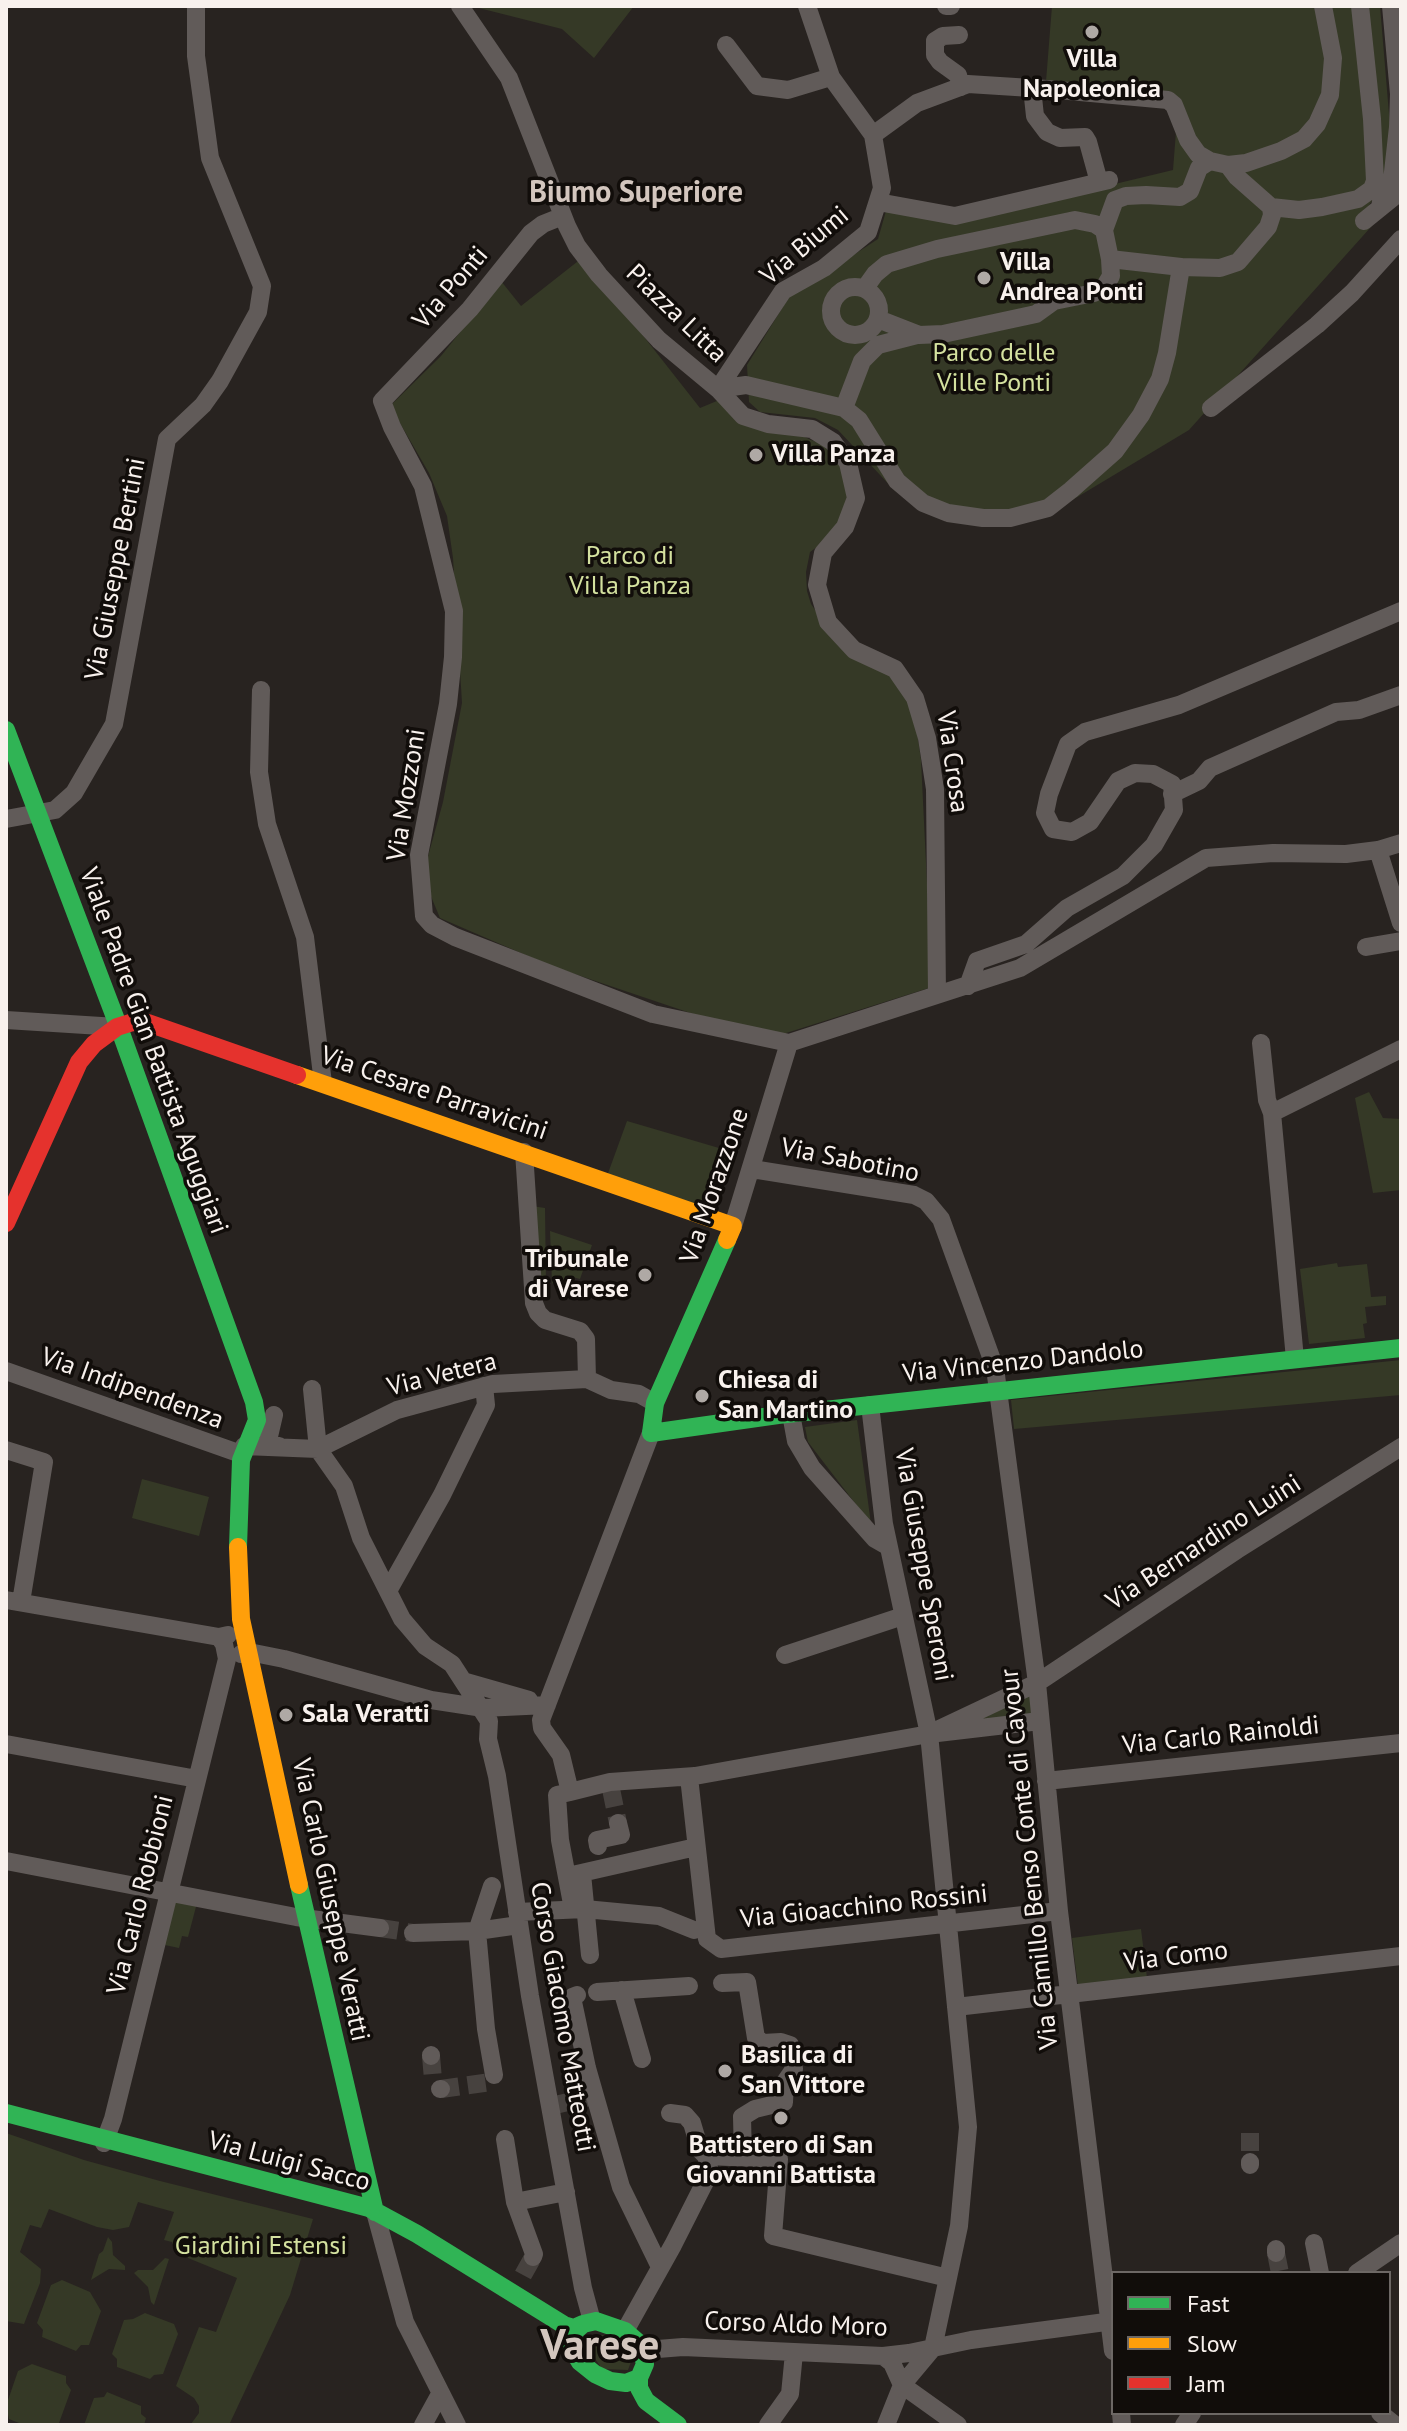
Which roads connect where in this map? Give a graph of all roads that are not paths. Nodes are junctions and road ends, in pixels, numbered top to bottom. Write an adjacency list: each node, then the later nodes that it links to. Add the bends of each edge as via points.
1 (196, 6): 36 (street, Via Giuseppe Bertini, via 196,56 210,158 262,286 258,312 203,405 167,439 114,724 74,793 55,810)
2 (460, 6): 18 (street, Piazza Litta, via 509,78)
3 (807, 6): 9 (street, Via Biumi)
4 (1323, 6): 13 (street, via 1333,58 1330,95 1317,124 1304,139 1281,151 1246,163)
5 (1360, 6): 16 (street, via 1372,119 1372,189 1358,199 1322,207)
6 (1391, 6): 17 (street, via 1398,127 1392,181)
7 (959, 35): 11 (street, via 935,41 935,55 958,75)
8 (726, 45): 9 (street, via 757,86 788,90)
9 (831, 77): 12 (street, Via Biumi)
10 (1032, 88): 11 (street, via 968,84); 13 (street, via 1168,100 1198,154); 15 (street, via 1035,116 1047,132 1060,138 1085,137 1104,181 955,216)
11 (956, 89): 12 (street, via 917,103)
12 (873, 135): 15 (street, Via Biumi, via 882,188)
13 (1219, 163): 16 (street); 20 (street, via 1199,168 1190,191 1180,197 1115,200)
14 (1401, 191): 17 (street)
15 (878, 202): 27 (street, Via Biumi, via 868,232 824,268 783,291)
16 (1271, 207): 23 (street, via 1268,227 1238,262 1220,268)
17 (1380, 207): 19 (street)
18 (563, 216): 27 (street, Piazza Litta, via 599,275 659,340); 28 (street, Via Ponti, via 531,233 470,309)
19 (1364, 221)
20 (1104, 230): 22 (street); 24 (street, via 1075,220 937,249 887,264)
21 (1401, 239): 30 (street, via 1317,325)
22 (1110, 259): 23 (street); 26 (street, via 1111,276 1094,293 1054,301 1036,314)
23 (1181, 267): 29 (street, via 1160,379 1141,415 1115,451 1048,508 1010,518 983,518 923,503 897,481 859,420)
24 (865, 288): 25 (street, via 876,300); 25 (street, via 853,286 832,299 832,318 845,334 855,336 875,328)
25 (878, 319): 26 (street)
26 (919, 335): 29 (street, via 878,345 862,361)
27 (718, 389): 29 (street, via 746,385); 44 (street, Via Crosa, via 743,416 812,429 833,442 848,463 856,498 845,527 823,553 817,585 828,622 854,650 895,669 915,698 927,738 935,789)
28 (382, 401): 47 (street, Via Mozzoni, via 423,486 454,611 448,704 419,855 424,916 455,937 653,1014)
29 (844, 408)
30 (1211, 408)
31 (1401, 611): 35 (street, via 1179,705 1085,732 1068,744 1045,813 1053,829 1072,832 1090,822 1118,781 1135,773 1153,774 1172,784)
32 (261, 690): 50 (street, via 259,772 267,824 305,937)
33 (1401, 695): 35 (street, via 1298,728 1210,768 1199,781)
34 (6, 730): 36 (main road, Viale Padre Gian Battista Aguggiari)
35 (1172, 794): 43 (street, via 1174,810 1154,845 1123,876 1067,908 1026,944 977,961)
36 (37, 814): 37 (street, Via Giuseppe Bertini); 46 (main road, Viale Padre Gian Battista Aguggiari)
37 (6, 819)
38 (1401, 843): 39 (street)
39 (1378, 850): 40 (street); 43 (street, via 1206,858 1020,968)
40 (1401, 923)
41 (1401, 941): 42 (street)
42 (1366, 947)
43 (968, 986): 44 (street)
44 (937, 995): 47 (street)
45 (6, 1020): 46 (street)
46 (117, 1027): 50 (main road, Via Cesare Parravicini, via 148,1023); 54 (main road, via 79,1062); 69 (main road, Viale Padre Gian Battista Aguggiari, via 250,1390 257,1420)
47 (789, 1043): 53 (street, Via Morazzone)
48 (1261, 1043): 51 (street)
49 (1401, 1049): 51 (street)
50 (323, 1083): 52 (main road, Via Cesare Parravicini)
51 (1270, 1106): 57 (street)
52 (524, 1152): 55 (main road, Via Cesare Parravicini); 59 (street, via 534,1303 545,1320 580,1331 586,1339)
53 (752, 1169): 55 (street, Via Morazzone); 62 (street, Via Sabotino, via 914,1195 933,1208)
54 (6, 1223)
55 (733, 1226): 63 (main road, Via Morazzone)
56 (1401, 1348): 57 (main road, Via Vincenzo Dandolo)
57 (1295, 1359): 62 (main road, Via Vincenzo Dandolo)
58 (6, 1371): 69 (street, Via Indipendenza)
59 (587, 1379): 60 (street, Via Vetera); 63 (street)
60 (484, 1386): 70 (street, Via Vetera, via 397,1410); 73 (street, via 486,1405)
61 (312, 1389): 70 (street)
62 (999, 1390): 64 (main road, Via Vincenzo Dandolo); 82 (street, Via Camillo Benso Conte di Cavour)
63 (655, 1403): 67 (main road, Via Morazzone)
64 (870, 1405): 65 (main road, Via Vincenzo Dandolo); 72 (street, Via Giuseppe Speroni)
65 (791, 1414): 67 (main road, Via Vincenzo Dandolo); 72 (street, via 796,1441 812,1468 875,1539)
66 (274, 1415): 70 (street, via 267,1445)
67 (651, 1433): 83 (street)
68 (1401, 1447): 82 (street, Via Bernardino Luini)
69 (244, 1449): 70 (street, Via Indipendenza); 76 (main road, Via Carlo Giuseppe Veratti, via 237,1531)
70 (318, 1449): 73 (street, via 344,1486 361,1538)
71 (6, 1450): 74 (street, via 44,1462)
72 (889, 1547): 75 (street, Via Giuseppe Speroni)
73 (388, 1591): 81 (street, via 402,1619 425,1646 452,1664)
74 (13, 1601): 77 (street)
75 (903, 1616): 79 (street); 86 (street, Via Giuseppe Speroni)
76 (244, 1631): 77 (street); 78 (main road, Via Carlo Giuseppe Veratti)
77 (219, 1637): 80 (street)
78 (249, 1652): 80 (street); 84 (street); 103 (main road, Via Carlo Giuseppe Veratti)
79 (785, 1655)
80 (227, 1659): 90 (street, Via Carlo Robbioni)
81 (466, 1682): 83 (street); 84 (street)
82 (1037, 1683): 85 (street, Via Camillo Benso Conte di Cavour); 86 (street, Via Bernardino Luini)
83 (547, 1706): 84 (street); 92 (street, via 542,1728 561,1755)
84 (486, 1714): 102 (street, Corso Giacomo Matteotti)
85 (1040, 1721): 86 (street); 91 (street, Via Camillo Benso Conte di Cavour)
86 (929, 1734): 89 (street); 104 (street, Via Giuseppe Speroni)
87 (1401, 1743): 91 (street, Via Carlo Rainoldi)
88 (6, 1744): 90 (street)
89 (689, 1777): 92 (street); 95 (street)
90 (197, 1779): 99 (street, Via Carlo Robbioni)
91 (1046, 1781): 101 (street, Via Camillo Benso Conte di Cavour)
92 (570, 1792): 97 (street, via 557,1795 560,1840)
93 (618, 1823): 94 (street, via 621,1835 597,1840)
94 (598, 1846)
95 (696, 1847): 97 (street); 104 (street, Via Gioacchino Rossini, via 707,1939 721,1949)
96 (6, 1861): 99 (street)
97 (587, 1871): 100 (street)
98 (492, 1886): 107 (street)
99 (167, 1893): 103 (street); 123 (street, Via Carlo Robbioni)
100 (579, 1909): 102 (street); 106 (street, via 659,1916); 109 (street)
101 (1059, 1911): 104 (street, Via Gioacchino Rossini); 116 (street, Via Camillo Benso Conte di Cavour)
102 (518, 1918): 107 (street); 126 (street, Corso Giacomo Matteotti)
103 (306, 1919): 105 (street); 128 (main road, Via Carlo Giuseppe Veratti)
104 (947, 1925): 117 (street, Via Giuseppe Speroni)
105 (380, 1928)
106 (694, 1930)
107 (477, 1931): 108 (street); 119 (street)
108 (413, 1933)
109 (590, 1955)
110 (1401, 1956): 116 (street, Via Como)
111 (722, 1983): 125 (street, via 747,1982 756,2038 790,2045 794,2069 785,2082 784,2102 742,2117)
112 (689, 1986): 113 (street)
113 (622, 1990): 114 (street); 118 (street)
114 (597, 1992)
115 (577, 1995): 132 (street, via 572,1997 592,2097 621,2187)
116 (1070, 1995): 117 (street, Via Como); 138 (street, Via Camillo Benso Conte di Cavour)
117 (956, 2007): 136 (street, Via Giuseppe Speroni, via 968,2127 959,2226)
118 (642, 2059)
119 (494, 2080)
120 (670, 2113): 124 (street, via 685,2115 692,2123)
121 (6, 2115): 123 (main road, Via Luigi Sacco)
122 (505, 2139): 127 (street)
123 (104, 2141): 128 (main road, Via Luigi Sacco)
124 (706, 2156): 125 (street); 132 (street, via 710,2172)
125 (743, 2157): 136 (street, via 779,2159 773,2236)
126 (566, 2192): 127 (street); 139 (street, Corso Giacomo Matteotti)
127 (515, 2202): 131 (street)
128 (375, 2212): 137 (main road, Via Luigi Sacco); 146 (street)
129 (1314, 2243): 133 (street)
130 (1401, 2243): 134 (street)
131 (533, 2257)
132 (660, 2267): 140 (street)
133 (1320, 2271)
134 (1360, 2271)
135 (523, 2275): 137 (street)
136 (948, 2278): 141 (street, Via Giuseppe Speroni)
137 (512, 2296): 139 (main road, Via Luigi Sacco)
138 (1111, 2321): 141 (street, Corso Aldo Moro)
139 (582, 2328): 140 (main road, via 602,2321); 144 (main road, via 571,2347 595,2374 626,2383)
140 (625, 2331): 144 (main road)
141 (933, 2348): 143 (street, Corso Aldo Moro); 145 (street)
142 (794, 2353): 143 (street, Corso Aldo Moro); 144 (street, Corso Aldo Moro, via 683,2347); 149 (street, via 790,2394)
143 (883, 2356): 145 (street)
144 (646, 2360): 148 (main road, via 639,2388 646,2401)
145 (902, 2385): 150 (street); 151 (street)
146 (431, 2410): 147 (street)
147 (457, 2424)
148 (678, 2425)
149 (768, 2425)
150 (886, 2425)
151 (958, 2425)

